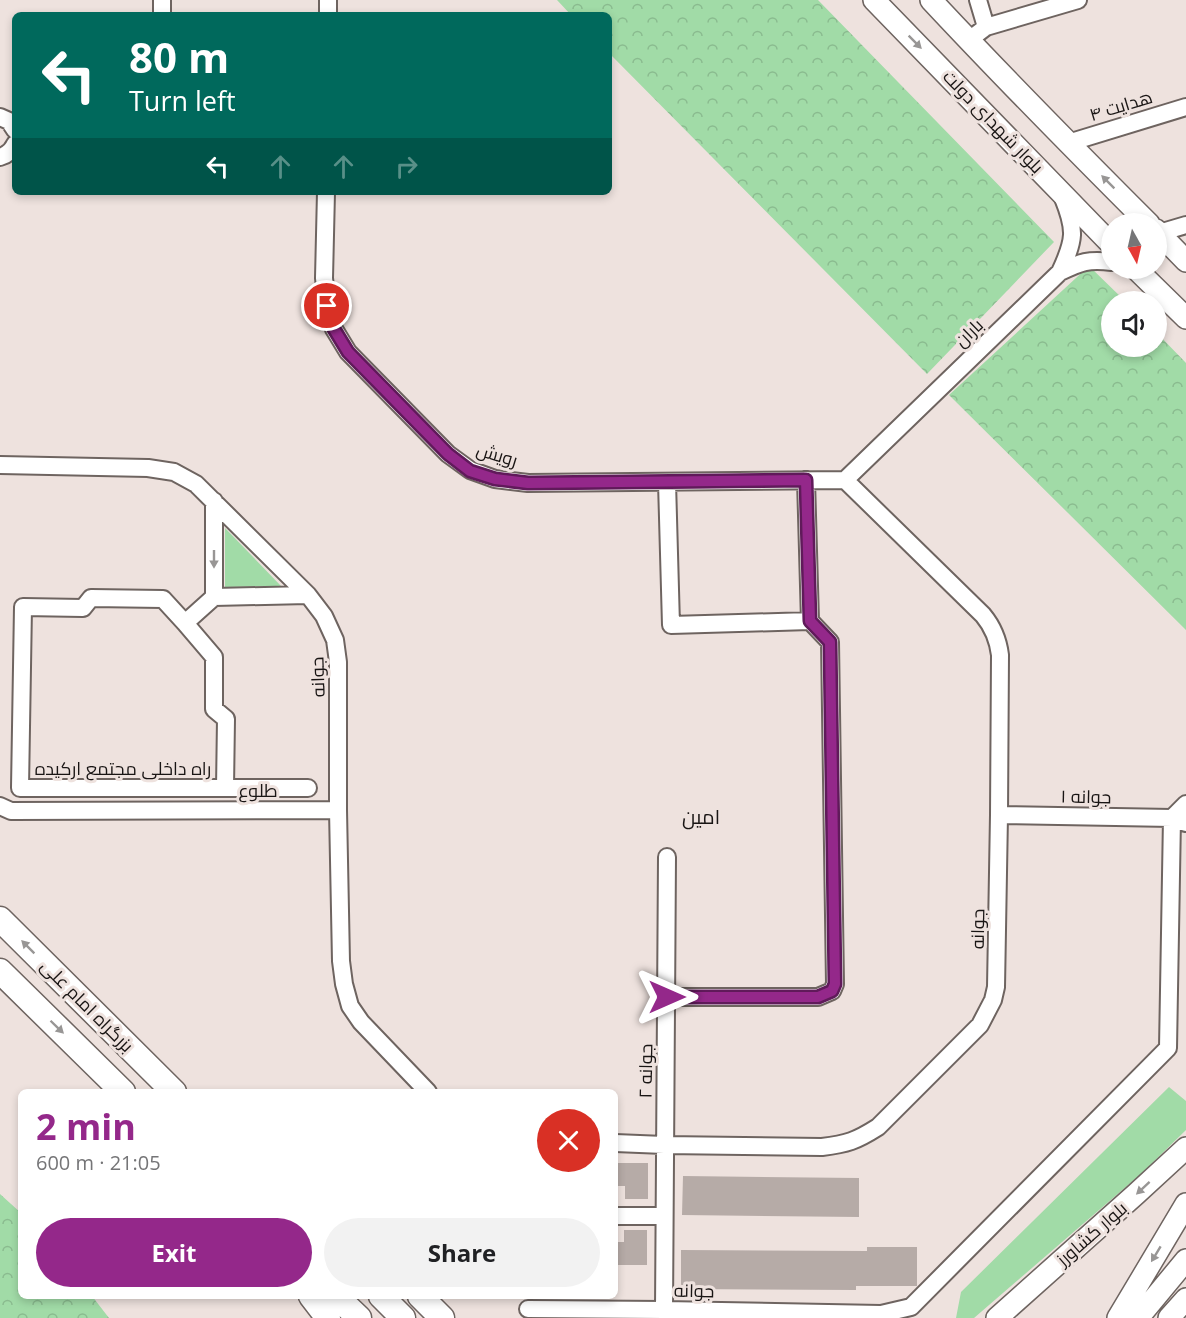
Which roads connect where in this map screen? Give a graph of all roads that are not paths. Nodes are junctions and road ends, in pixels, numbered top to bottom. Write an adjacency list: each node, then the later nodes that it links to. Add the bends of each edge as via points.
1 (874, 0): 11 (main road, بلوار شهدای دولت, one-way to 11)
2 (931, 0): 6 (main road)
3 (978, 0): 5 (street)
4 (1078, 0): 5 (street)
5 (986, 27): 6 (street)
6 (969, 40): 10 (main road)
7 (1186, 107): 10 (street, هدایت ۴)
8 (0, 117): 9 (street)
9 (12, 126)
10 (1068, 143): 13 (main road, one-way to 10)
11 (1061, 193): 16 (main road, بلوار شهدای دولت); 20 (street, باران, via 1072,236)
12 (326, 195): 26 (street, رویش, via 324,278 334,329 348,352 448,454 470,471 495,479 528,483)
13 (1139, 213)
14 (1186, 225): 15 (street)
15 (1167, 227)
16 (1101, 234)
17 (1167, 241): 19 (main road)
18 (1101, 261): 20 (street, via 1081,262)
19 (1186, 261)
20 (1060, 272): 25 (street, باران)
21 (1144, 279): 22 (main road)
22 (1186, 318)
23 (0, 465): 27 (street, جوانه, via 174,472 196,484)
24 (806, 480): 25 (street, رویش); 26 (street, رویش); 30 (street)
25 (845, 480): 37 (street, جوانه, via 992,626 1000,655)
26 (667, 482): 30 (street, via 671,625)
27 (214, 501): 28 (street, جوانه); 29 (street, one-way to 29)
28 (308, 595): 29 (street); 36 (street, جوانه, via 335,640)
29 (214, 597): 31 (street)
30 (810, 621): 42 (street, via 830,642 835,984 832,991 818,997)
31 (185, 623): 32 (street, راه داخلی مجتمع ارکیده, via 214,657 214,709 226,719); 32 (street, راه داخلی مجتمع ارکیده, via 163,599 91,598 83,608 23,607 20,788)
32 (225, 788): 33 (street, راه داخلی مجتمع ارکیده)
33 (308, 788)
34 (1186, 804): 38 (street)
35 (0, 806): 36 (street, طلوع, via 11,811)
36 (338, 810): 45 (street, جوانه, via 341,961 350,1006)
37 (999, 815): 38 (street, جوانه ۱); 47 (street, جوانه, via 993,1000 980,1025 878,1127 844,1145 822,1147)
38 (1179, 820): 59 (street, جوانه, via 1168,1048 911,1307 881,1314)
39 (667, 857): 42 (street, جوانه ۲)
40 (0, 919): 44 (highway, بزرگراه امام علی, one-way to 40)
41 (0, 971): 43 (highway, بزرگراه امام علی, one-way to 43)
42 (667, 997): 47 (street, جوانه ۲)
43 (120, 1089)
44 (171, 1089)
45 (425, 1089)
46 (618, 1143): 47 (street, جوانه)
47 (664, 1145): 51 (street, جوانه ۲)
48 (1186, 1148): 64 (main road, بلوار کشاورز, one-way to 64)
49 (1186, 1204): 65 (main road, one-way to 65)
50 (618, 1216): 51 (street)
51 (664, 1216): 59 (street, جوانه ۲)
52 (1186, 1260): 66 (main road)
53 (313, 1299): 60 (highway)
54 (339, 1299): 61 (highway)
55 (384, 1299): 62 (highway)
56 (423, 1299): 63 (highway)
57 (1186, 1299): 67 (main road)
58 (528, 1309): 59 (street, جوانه)
59 (664, 1310)
60 (328, 1318)
61 (359, 1318)
62 (403, 1318)
63 (442, 1318)
64 (997, 1318)
65 (1118, 1318)
66 (1138, 1318)
67 (1169, 1318)

